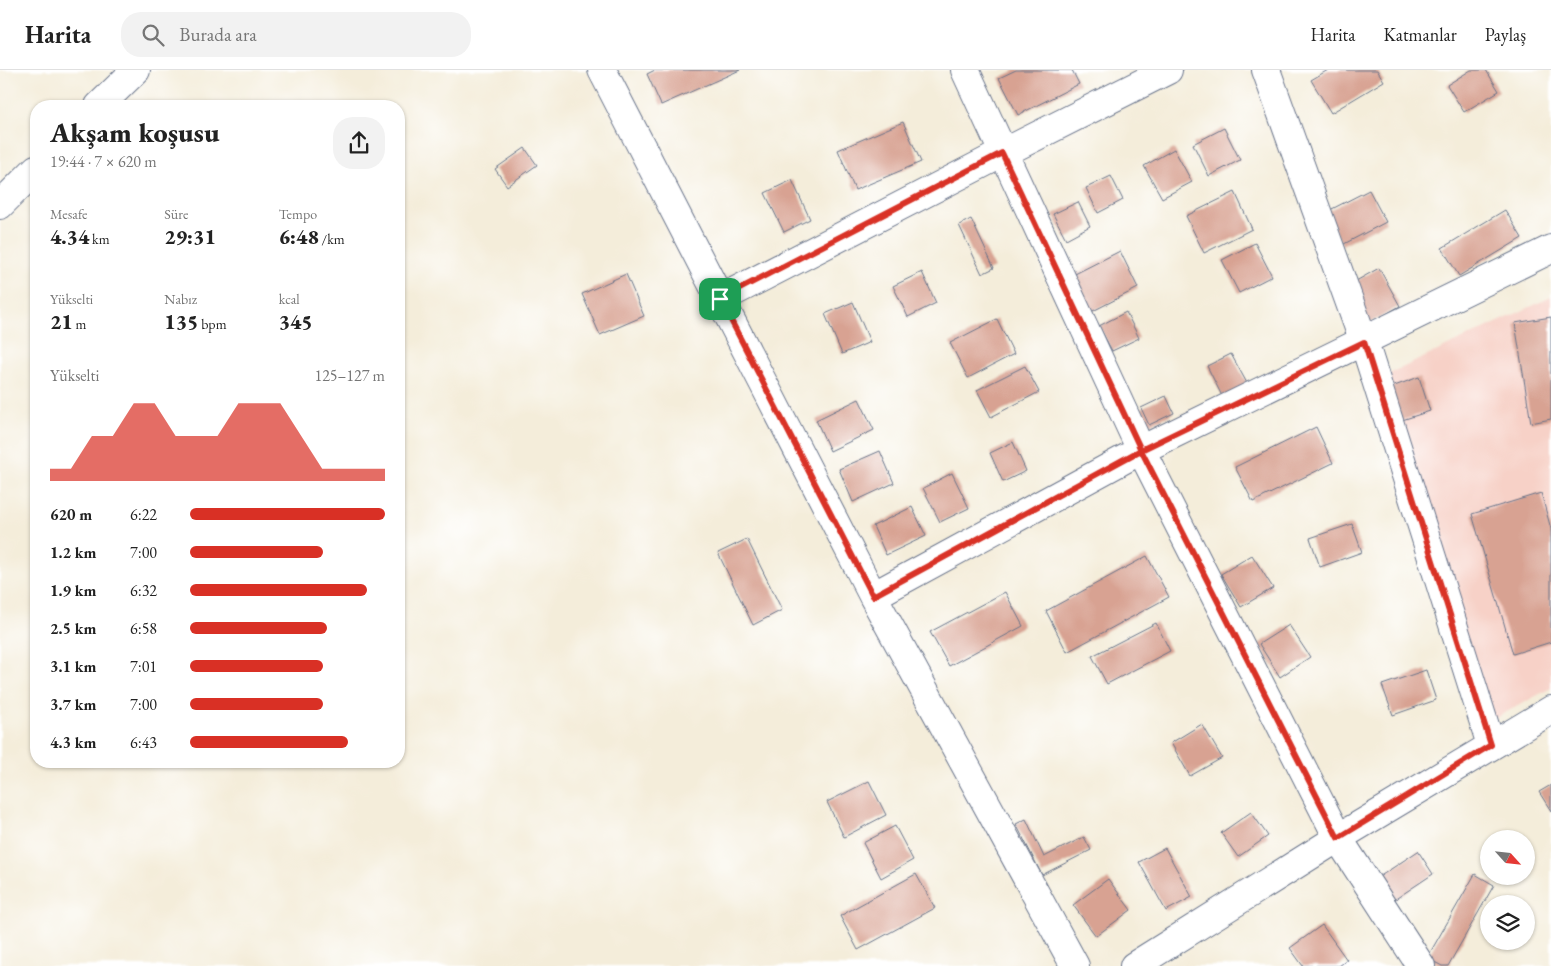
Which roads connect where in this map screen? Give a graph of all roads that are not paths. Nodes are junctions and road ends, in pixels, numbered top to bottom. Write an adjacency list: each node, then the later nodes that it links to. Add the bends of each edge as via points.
1 (136, 70): 6 (street)
2 (602, 70): 11 (street)
3 (965, 70): 7 (street)
4 (1168, 70): 7 (street)
5 (1266, 70): 12 (street)
6 (105, 100)
7 (1002, 153): 11 (street); 13 (street)
8 (30, 175): 9 (street)
9 (0, 205)
10 (1551, 249): 12 (street)
11 (720, 299): 14 (street)
12 (1364, 342): 13 (street); 16 (street)
13 (1141, 450): 14 (street); 17 (street)
14 (873, 596): 18 (street)
15 (1551, 710): 16 (street)
16 (1491, 745): 17 (street)
17 (1338, 838): 19 (street); 20 (street)
18 (1075, 966)
19 (1134, 966)
20 (1421, 966)

